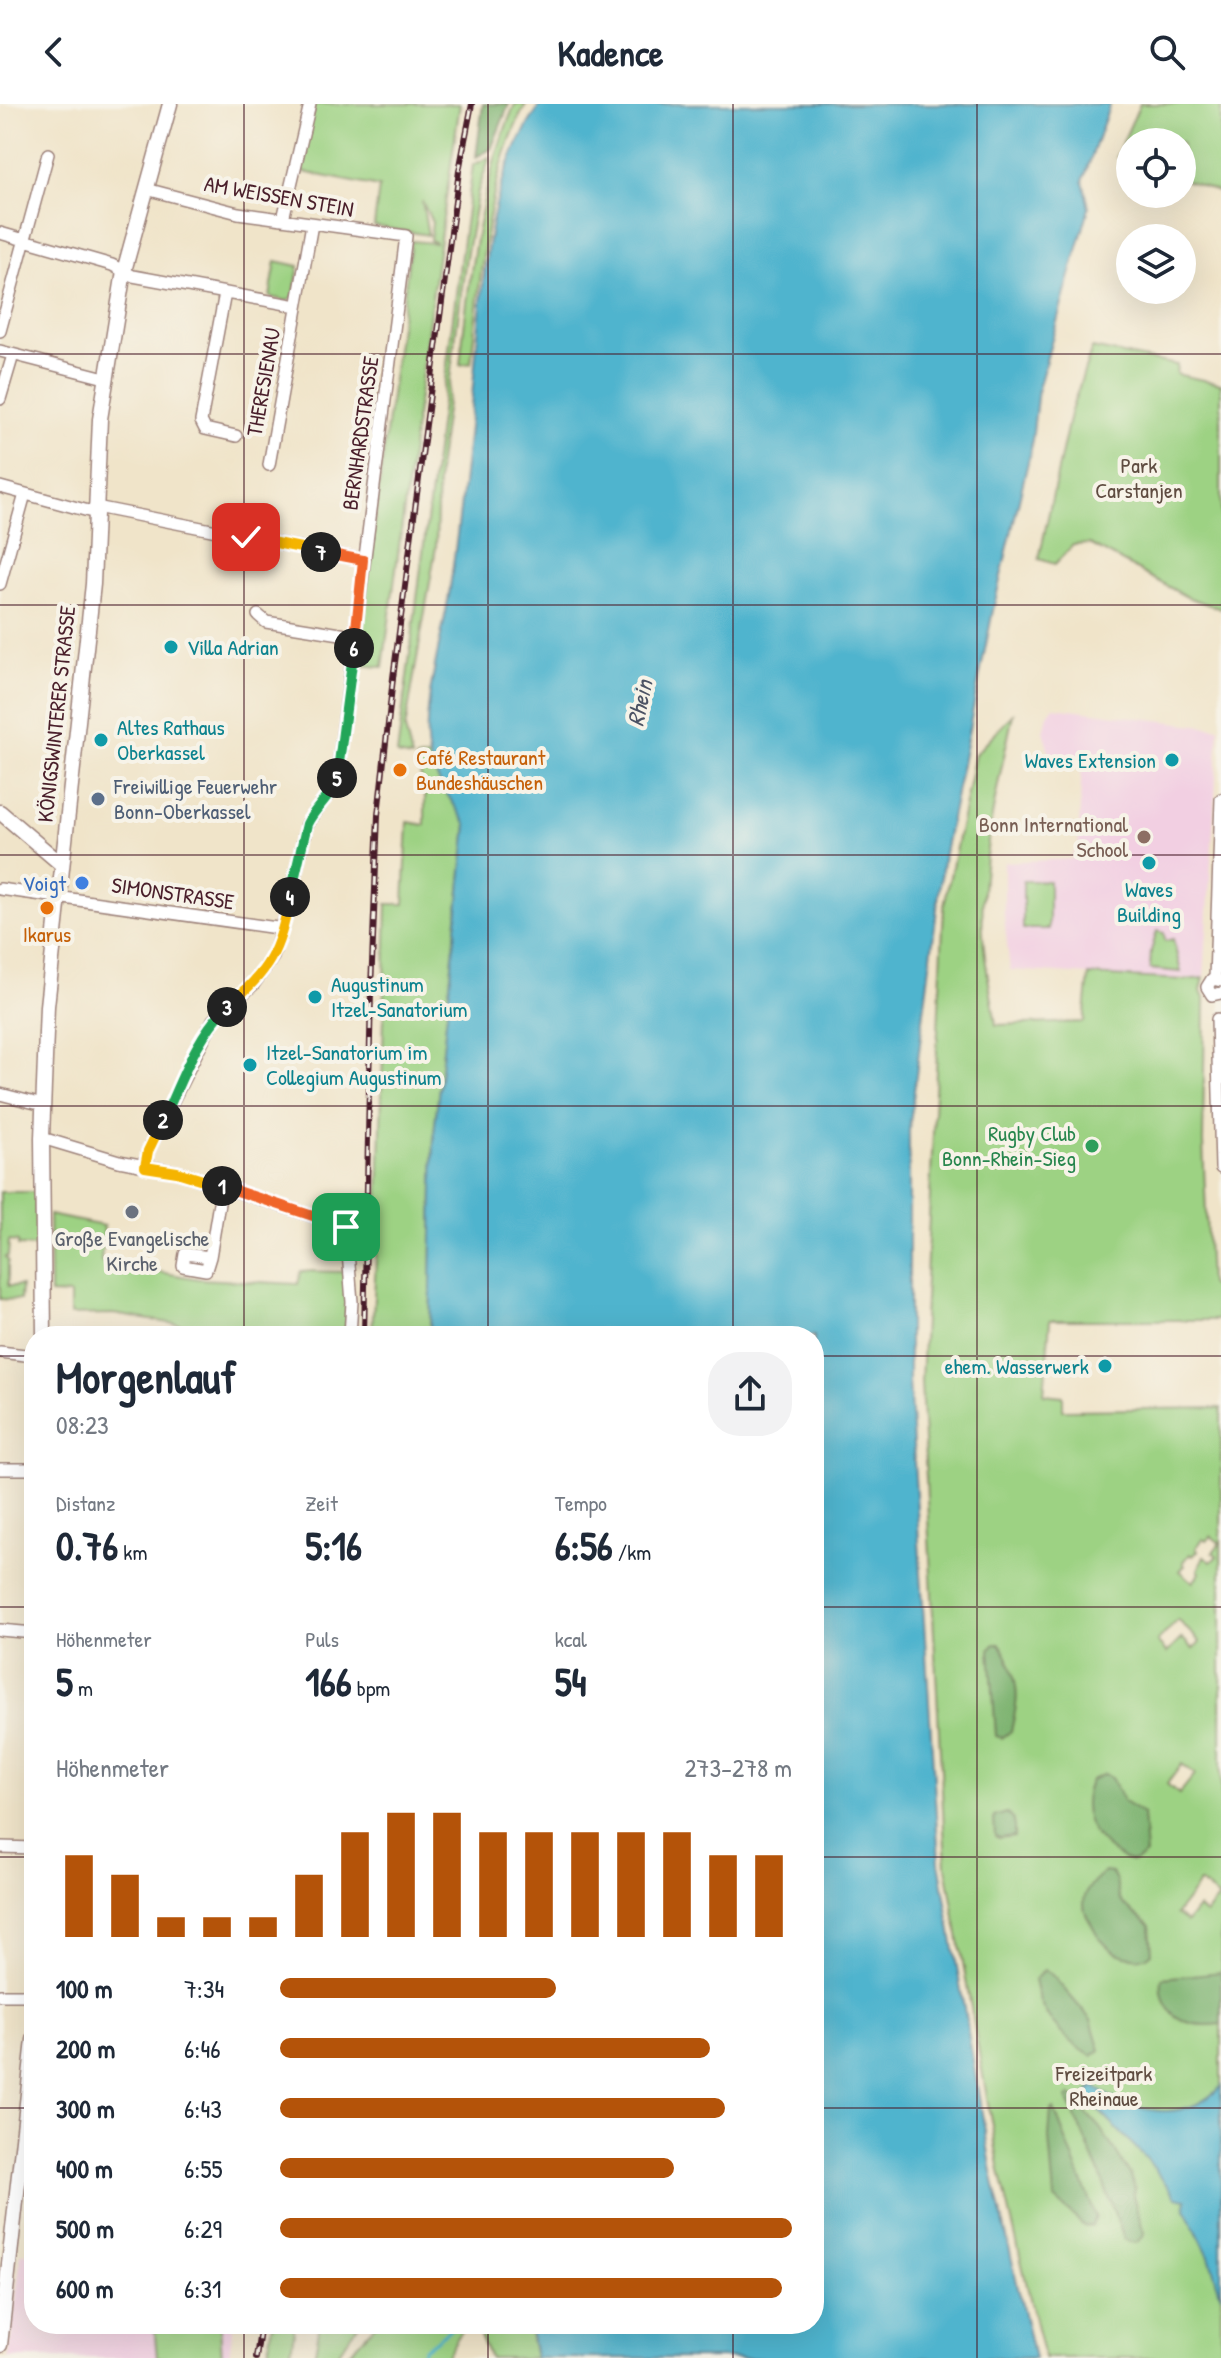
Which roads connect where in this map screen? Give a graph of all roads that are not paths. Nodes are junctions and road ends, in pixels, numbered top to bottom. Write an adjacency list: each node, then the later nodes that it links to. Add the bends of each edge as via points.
1 (170, 104): 4 (main road, KÖNIGSWINTERER STRASSE)
2 (310, 104): 5 (street)
3 (48, 154): 9 (street)
4 (146, 189): 5 (street, AM WEISSEN STEIN); 10 (main road, KÖNIGSWINTERER STRASSE)
5 (283, 219): 6 (street, AM WEISSEN STEIN)
6 (312, 224): 8 (street, AM WEISSEN STEIN); 12 (street, THERESIENAU)
7 (0, 233): 9 (street, THERESIENAU)
8 (406, 236): 23 (street, BERNHARDSTRASSE)
9 (25, 241): 10 (street, THERESIENAU); 13 (street)
10 (124, 271): 11 (street, THERESIENAU); 16 (main road, KÖNIGSWINTERER STRASSE)
11 (225, 293): 12 (street, THERESIENAU); 18 (street, THERESIENAU, via 201,421 205,429)
12 (297, 306): 19 (street, THERESIENAU)
13 (0, 331)
14 (0, 351): 15 (street)
15 (13, 355): 16 (street); 17 (street)
16 (105, 378): 22 (main road, KÖNIGSWINTERER STRASSE)
17 (0, 399)
18 (236, 436)
19 (269, 465)
20 (0, 487): 21 (street)
21 (25, 494): 22 (street); 24 (street)
22 (96, 510): 23 (street); 29 (main road, KÖNIGSWINTERER STRASSE, via 93,584)
23 (363, 560): 26 (street, BERNHARDSTRASSE)
24 (0, 584)
25 (258, 615): 26 (street, via 266,622)
26 (353, 636): 32 (street, BERNHARDSTRASSE, via 337,776 332,792 307,824)
27 (1221, 799): 33 (street)
28 (0, 812): 29 (main road)
29 (61, 864): 31 (main road, KÖNIGSWINTERER STRASSE)
30 (0, 889): 31 (street, SIMONSTRASSE)
31 (57, 896): 32 (street, SIMONSTRASSE); 37 (main road, KÖNIGSWINTERER STRASSE)
32 (282, 927): 39 (street, BERNHARDSTRASSE, via 267,968 213,1020 200,1042)
33 (1218, 980): 34 (street, via 1208,982 1207,990)
34 (1221, 993)
35 (1217, 1019): 40 (street)
36 (0, 1094): 37 (street)
37 (43, 1105): 38 (main road, KÖNIGSWINTERER STRASSE)
38 (42, 1138): 39 (street); 43 (main road, KÖNIGSWINTERER STRASSE)
39 (145, 1167): 41 (street)
40 (1221, 1168)
41 (222, 1185): 42 (street); 44 (street, via 346,1227)
42 (210, 1257)
43 (44, 1326)
44 (351, 1326)
45 (0, 1352): 46 (street)
46 (24, 1355)
47 (0, 1469): 48 (street)
48 (24, 1469)
49 (0, 1630): 50 (street)
50 (24, 1632)
51 (0, 1847): 52 (street)
52 (24, 1848)
53 (0, 1995): 54 (street)
54 (24, 1995)
55 (24, 2112): 56 (main road)
56 (5, 2248): 57 (main road)
57 (0, 2345)

